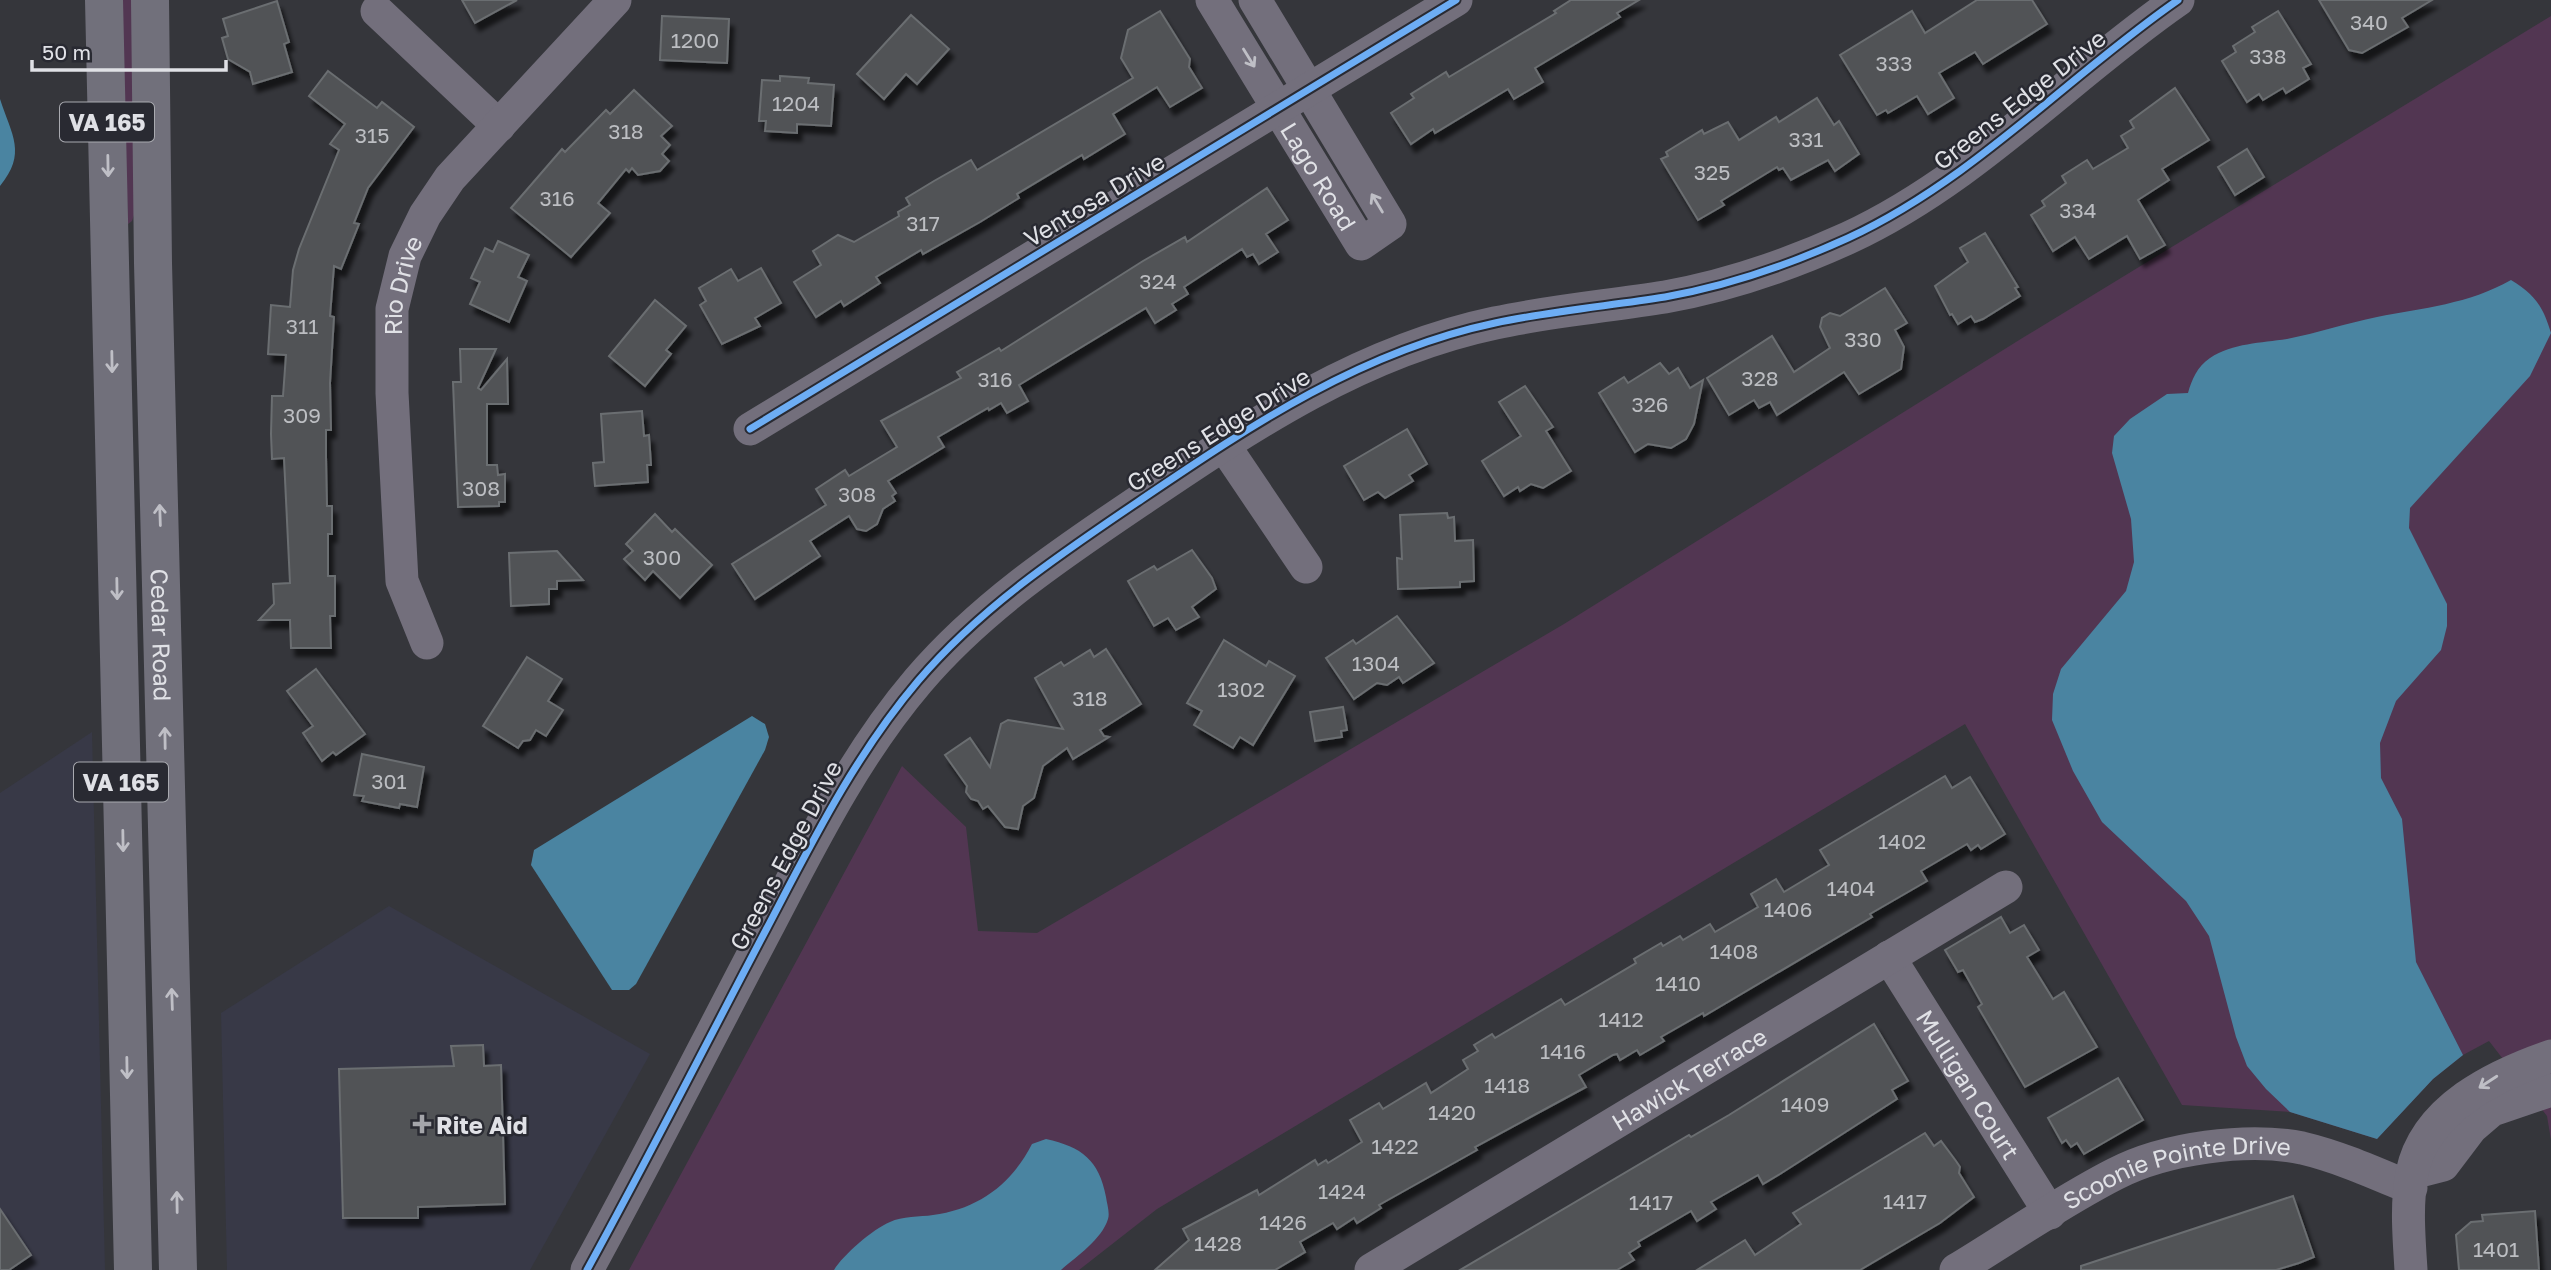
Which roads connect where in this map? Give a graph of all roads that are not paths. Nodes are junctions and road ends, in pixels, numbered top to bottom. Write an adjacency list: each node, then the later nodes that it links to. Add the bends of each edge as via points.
1 (104, 0): 22 (main road, Cedar Road / VA 165, one-way to 22)
2 (150, 0): 23 (main road, Cedar Road / VA 165, one-way to 2)
3 (615, 0): 11 (street, Rio Drive)
4 (1212, 0): 10 (street, Lago Road, one-way to 10)
5 (1255, 0): 9 (street, Lago Road)
6 (1456, 0): 9 (street, Ventosa Drive)
7 (2178, 0): 13 (street, Greens Edge Drive, via 2011,135 1933,190 1850,237 1762,272 1671,296 1492,323 1410,346 1332,380)
8 (377, 11): 11 (street)
9 (1310, 90): 10 (street, Ventosa Drive); 10 (street, Lago Road, one-way to 9, via 1362,244 1390,224)
10 (1280, 108): 12 (street, Ventosa Drive)
11 (499, 125): 15 (street, Rio Drive, via 450,178 425,215 405,256 392,309 402,581)
12 (750, 429)
13 (1223, 444): 14 (street); 24 (street, Greens Edge Drive, via 1057,556 984,614 919,680 862,754)
14 (1306, 566)
15 (427, 643)
16 (2006, 887): 17 (street, Hawick Terrace)
17 (1889, 957): 21 (street, Mulligan Court); 25 (street, Hawick Terrace)
18 (2551, 1056): 20 (street, one-way to 20, via 2502,1073 2462,1099 2441,1119 2418,1154)
19 (2551, 1090): 20 (street, via 2492,1110 2443,1164)
20 (2412, 1180): 21 (street, Scoonie Pointe Drive, via 2300,1148 2244,1143 2165,1156 2117,1173); 27 (street)
21 (2050, 1213): 26 (street, Scoonie Pointe Drive)
22 (133, 1270)
23 (178, 1270)
24 (587, 1270)
25 (1371, 1270)
26 (1956, 1270)
27 (2411, 1270)

